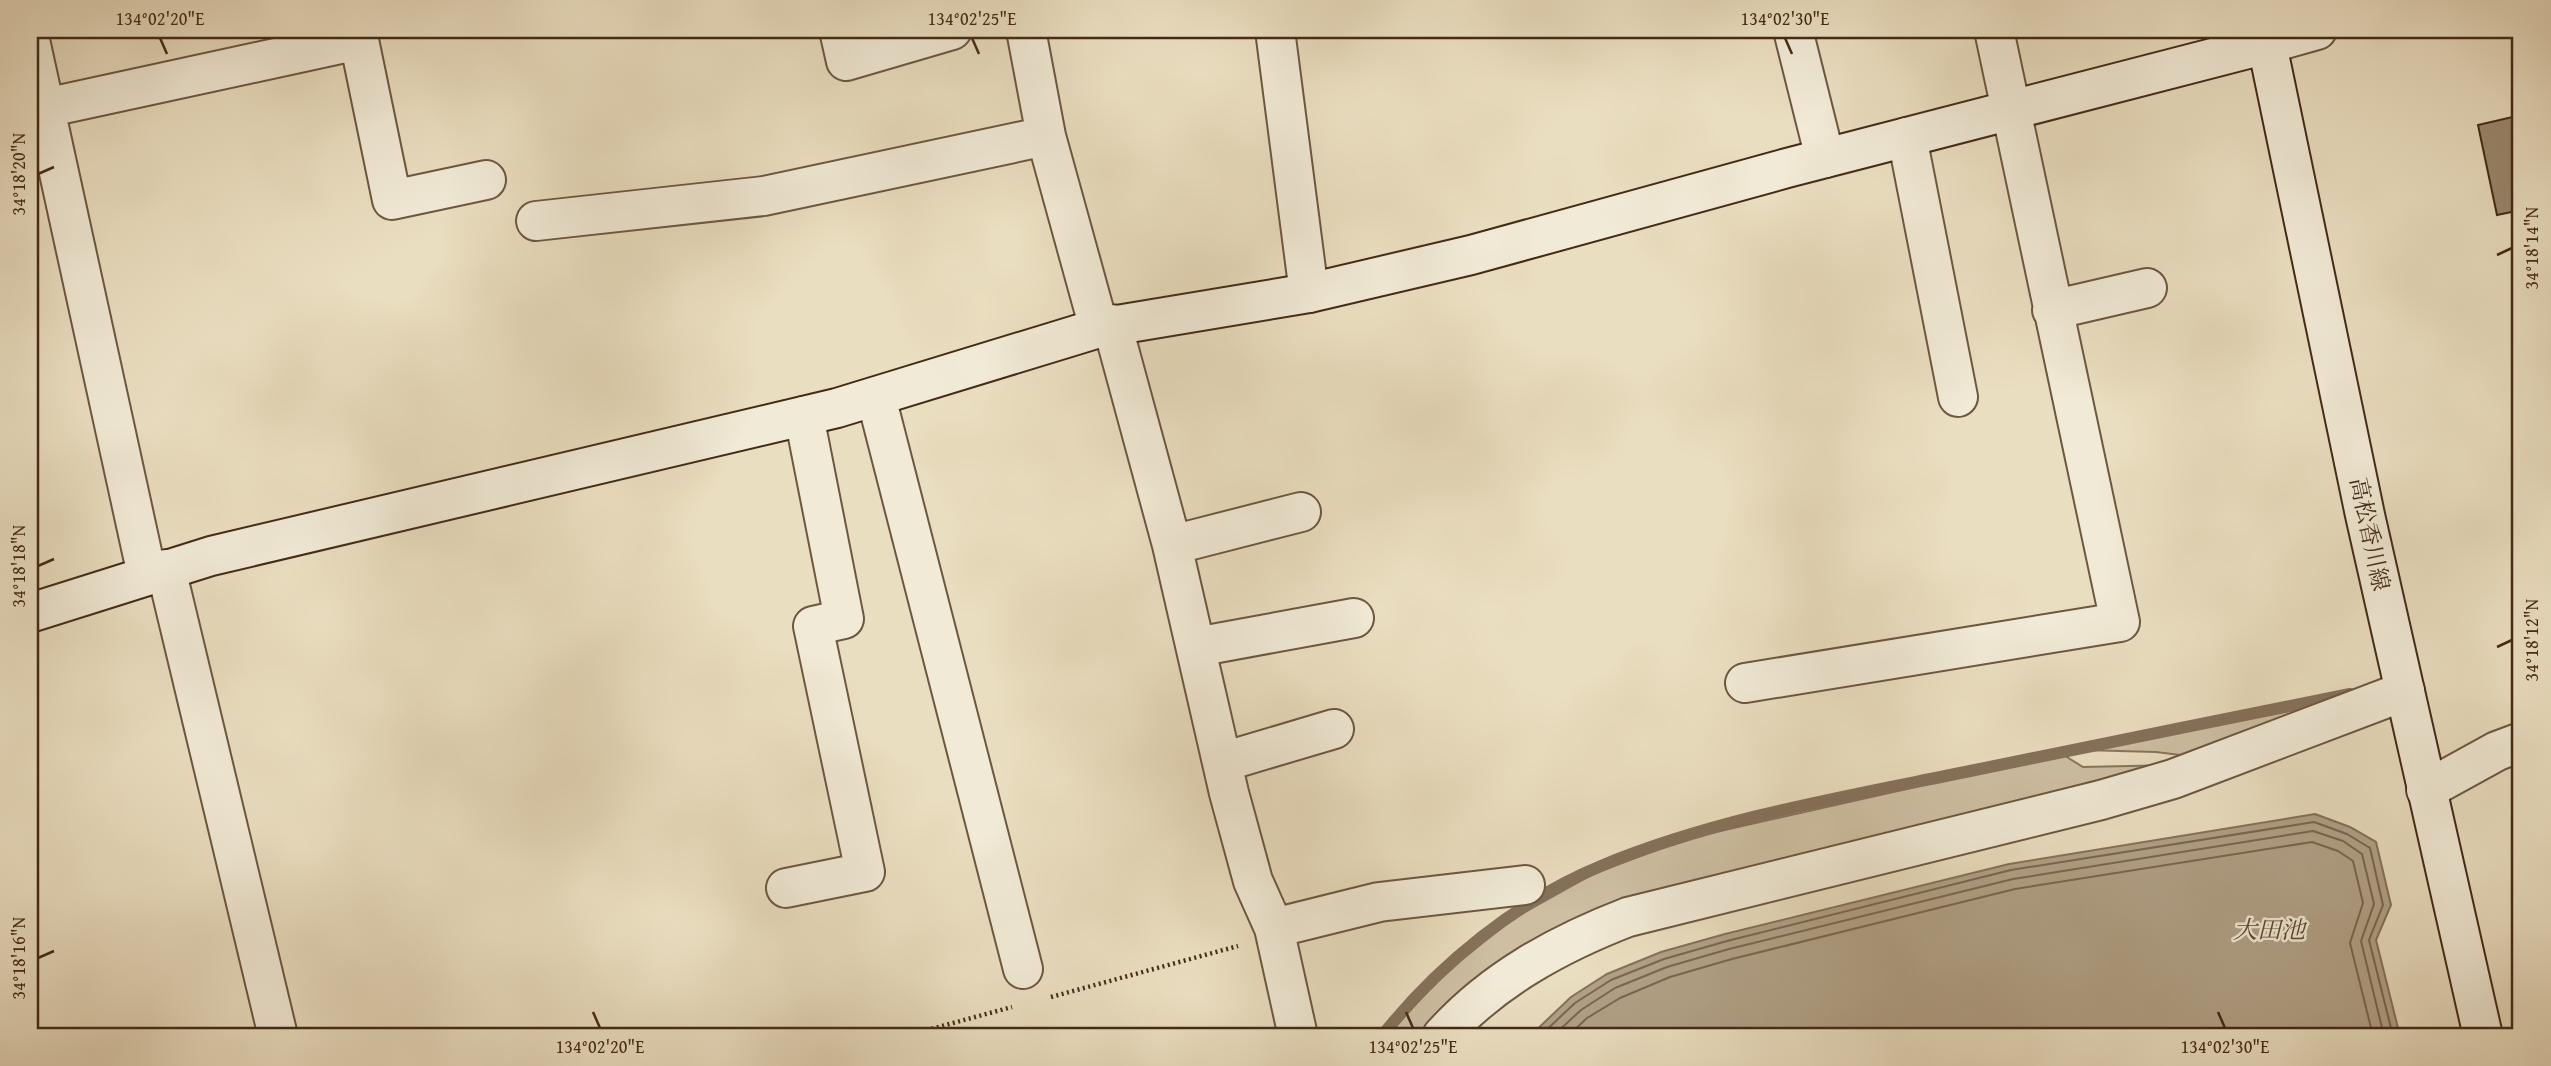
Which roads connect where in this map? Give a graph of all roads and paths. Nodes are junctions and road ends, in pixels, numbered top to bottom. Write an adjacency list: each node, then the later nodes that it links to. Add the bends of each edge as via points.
1 (839, 30): 2 (street, via 846,61)
2 (952, 30)
3 (1026, 30): 12 (street)
4 (1275, 30): 18 (street)
5 (1793, 30): 14 (street)
6 (1994, 30): 11 (street)
7 (2317, 30): 8 (street)
8 (2266, 37): 11 (street); 31 (street, 高松香川線)
9 (31, 56): 10 (street)
10 (45, 108): 15 (street, via 359,40 392,200); 26 (street)
11 (2009, 110): 13 (street); 19 (street)
12 (1046, 136): 16 (street, via 764,196); 20 (street)
13 (1907, 137): 14 (street); 22 (street)
14 (1825, 158): 18 (street, via 1471,255)
15 (486, 180)
16 (536, 220)
17 (2147, 288): 19 (street)
18 (1309, 293): 20 (street)
19 (2052, 310): 30 (street, via 2120,622)
20 (1105, 326): 21 (street); 25 (street)
21 (876, 397): 23 (street); 39 (street)
22 (1958, 397)
23 (804, 416): 26 (street); 37 (street, via 844,619 813,626 865,872)
24 (1301, 512): 25 (street)
25 (1172, 545): 29 (street)
26 (156, 572): 27 (street); 40 (street)
27 (30, 613)
28 (1354, 618): 29 (street)
29 (1196, 647): 34 (street)
30 (1745, 683)
31 (2404, 691): 35 (street, 高松香川線); 43 (street, via 2173,779 2101,800 1628,917 1533,961 1487,993)
32 (1334, 729): 34 (street)
33 (2521, 742): 35 (street)
34 (1223, 762): 38 (street, via 1253,881)
35 (2426, 790): 44 (street, 高松香川線)
36 (1525, 885): 38 (street, via 1379,902)
37 (786, 888)
38 (1274, 928): 39 (path, via 1266,939); 42 (street)
39 (1029, 991): 41 (path)
40 (278, 1036)
41 (905, 1036)
42 (1298, 1036)
43 (1442, 1036)
44 (2483, 1036)

